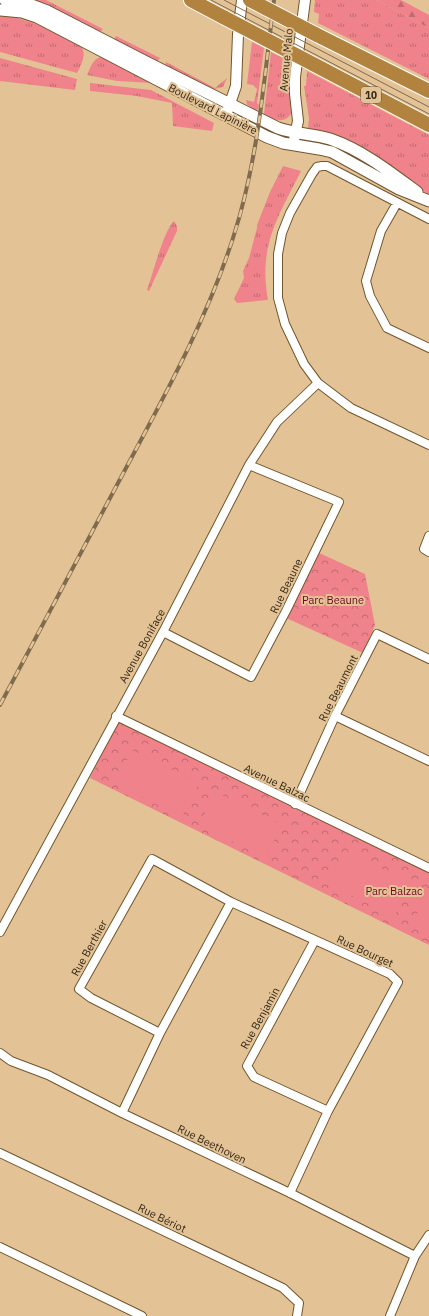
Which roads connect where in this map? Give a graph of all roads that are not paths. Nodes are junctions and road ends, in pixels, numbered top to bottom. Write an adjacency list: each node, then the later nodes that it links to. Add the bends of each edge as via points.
1 (5, 0): 8 (main road, Boulevard Lapinière, via 25,3 48,11)
2 (190, 0): 10 (highway, 10, bridge)
3 (242, 0): 8 (street, via 236,82)
4 (250, 0): 7 (highway, bridge)
5 (305, 0): 11 (street, Avenue Malo, via 294,84 298,117)
6 (0, 10): 9 (main road, Boulevard Lapinière, via 22,12 37,17)
7 (429, 91)
8 (230, 103): 9 (street); 11 (main road, Boulevard Lapinière, via 274,126)
9 (226, 115): 12 (main road, Boulevard Lapinière, via 267,137)
10 (429, 125)
11 (296, 134): 12 (street, Avenue Malo); 13 (main road, Boulevard Lapinière, via 328,139 348,147 373,160)
12 (293, 145): 13 (main road, Boulevard Lapinière, via 332,152 399,189)
13 (429, 201)
14 (397, 203): 15 (street); 16 (street, via 381,231 366,281 370,296 387,328); 17 (street, via 327,166 320,166 314,171 290,213 282,232 278,254 278,298 286,324 304,364)
15 (429, 220)
16 (429, 348)
17 (318, 382): 18 (street, via 352,408); 19 (street, Avenue Boniface, via 276,422)
18 (429, 445)
19 (249, 465): 22 (street, Avenue Boniface); 22 (street, Rue Beaune, via 339,502 286,611 250,677)
20 (429, 536): 21 (street, via 424,549)
21 (429, 552)
22 (163, 632): 24 (street, Avenue Boniface)
23 (429, 659): 25 (street, Rue Beaumont, via 377,634)
24 (116, 716): 27 (street, Avenue Balzac); 31 (street, Avenue Boniface)
25 (335, 716): 26 (street); 27 (street, Rue Beaumont)
26 (429, 761)
27 (295, 804): 29 (street, Avenue Balzac)
28 (152, 859): 30 (street, Rue Bourget); 33 (street, Rue Berthier, via 79,989)
29 (429, 868)
30 (231, 902): 32 (street, Rue Bourget); 33 (street)
31 (0, 932)
32 (315, 940): 35 (street, Rue Benjamin, via 247,1066 254,1077); 35 (street, Rue Bourget, via 390,974 398,982)
33 (160, 1033): 36 (street)
34 (0, 1053): 36 (street, Rue Beethoven, via 11,1061 48,1075)
35 (328, 1111): 38 (street, Rue Bourget)
36 (122, 1112): 38 (street, Rue Beethoven)
37 (0, 1153): 43 (street, Rue Bériot, via 282,1288 300,1303)
38 (290, 1193): 41 (street, Rue Beethoven)
39 (429, 1235): 41 (street)
40 (0, 1247): 42 (street)
41 (415, 1256): 44 (street)
42 (142, 1316)
43 (297, 1316)
44 (390, 1316)

